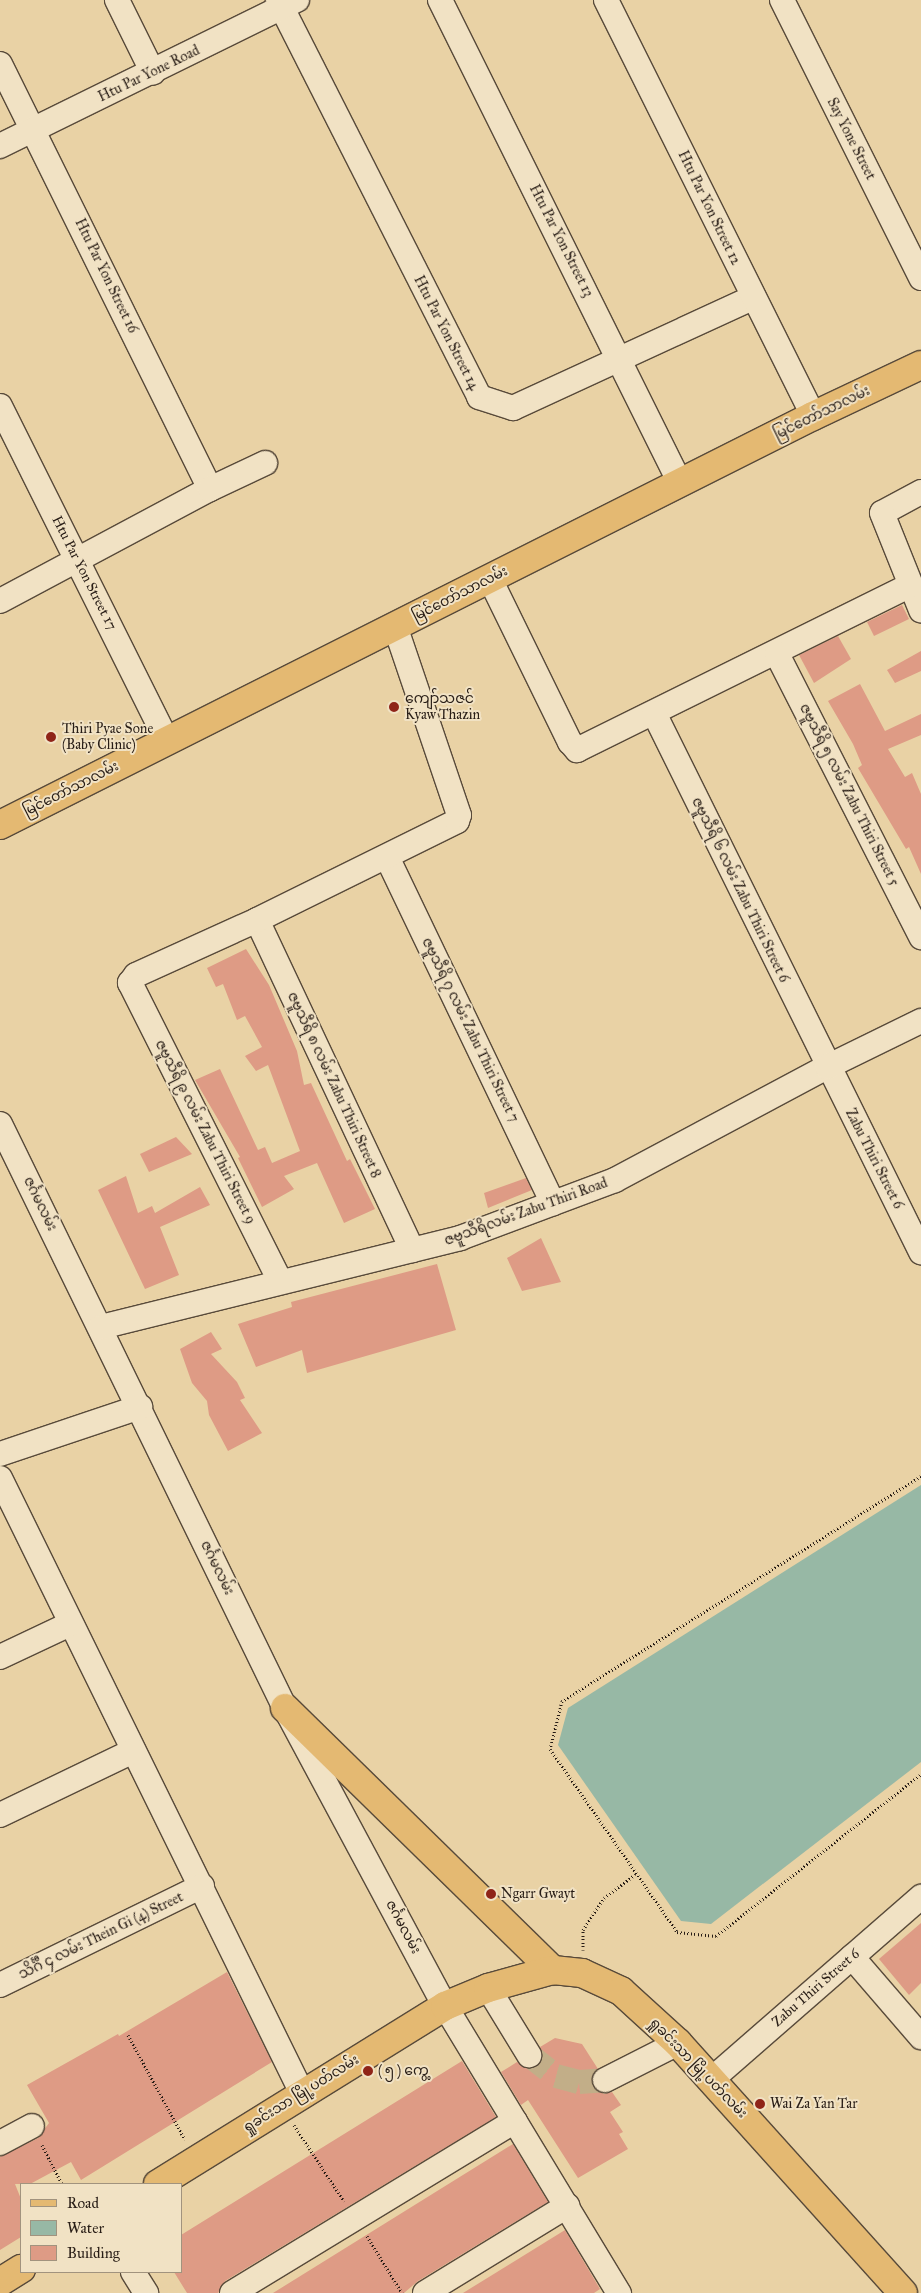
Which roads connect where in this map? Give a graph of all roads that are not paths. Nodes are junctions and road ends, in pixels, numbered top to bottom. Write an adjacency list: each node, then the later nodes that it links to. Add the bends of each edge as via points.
1 (117, 0): 7 (street)
2 (440, 0): 12 (street, Htu Par Yon Street 13)
3 (606, 0): 11 (street, Htu Par Yon Street 12)
4 (782, 0): 10 (street, Say Yone Street)
5 (286, 3): 7 (street, Htu Par Yone Road); 12 (street, Htu Par Yon Street 14, via 479,398 513,408)
6 (0, 64): 8 (street, Htu Par Yon Street 16)
7 (153, 73): 8 (street, Htu Par Yone Road)
8 (34, 128): 9 (street, Htu Par Yone Road); 18 (street, Htu Par Yon Street 16)
9 (0, 146)
10 (921, 278)
11 (754, 297): 12 (street, Htu Par Yon Street 14); 15 (street, Htu Par Yon Street 12)
12 (619, 359): 17 (street, Htu Par Yon Street 13)
13 (921, 366): 15 (main road, မြင်တော်သာလမ်း)
14 (0, 406): 20 (street, Htu Par Yon Street 17)
15 (813, 416): 17 (main road, မြင်တော်သာလမ်း)
16 (265, 463): 18 (street)
17 (680, 483): 21 (main road, မြင်တော်သာလမ်း)
18 (210, 489): 20 (street)
19 (921, 492): 22 (street, via 882,513)
20 (78, 560): 23 (street); 28 (street, Htu Par Yon Street 17)
21 (490, 579): 25 (main road, မြင်တော်သာလမ်း); 27 (street, via 570,742 577,750)
22 (909, 586): 24 (street); 26 (street)
23 (0, 601)
24 (921, 610)
25 (395, 626): 28 (main road, မြင်တော်သာလမ်း); 30 (street, via 458,815 457,821 451,825)
26 (777, 654): 27 (street); 32 (street, ဇဗူသီရိ ၅ လမ်း Zabu Thiri Street 5)
27 (654, 713): 34 (street, ဇဗူသီရိ ၆ လမ်း Zabu Thiri Street 6)
28 (167, 741): 29 (main road, မြင်တော်သာလမ်း)
29 (0, 824)
30 (387, 857): 31 (street); 36 (street, ဇဗူသီရိ ၇ လမ်း Zabu Thiri Street 7)
31 (257, 920): 37 (street, ဇဗူသီရိ ၈ လမ်း Zabu Thiri Street 8); 39 (street, ဇဗူသီရိ ၉ လမ်း Zabu Thiri Street 9, via 136,975 130,983)
32 (921, 937)
33 (921, 1021): 34 (street, ဇဗူသီရိလမ်း Zabu Thiri Road)
34 (826, 1067): 36 (street, ဇဗူသီရိလမ်း Zabu Thiri Road, via 615,1180); 38 (street, Zabu Thiri Street 6)
35 (0, 1124): 40 (street, ဇင်္ဂမလမ်း)
36 (553, 1203): 37 (street, ဇဗူသီရိလမ်း Zabu Thiri Road, via 460,1238)
37 (412, 1250): 39 (street, ဇဗူသီရိလမ်း Zabu Thiri Road)
38 (921, 1252)
39 (280, 1281): 40 (street, ဇဗူသီရိလမ်း Zabu Thiri Road)
40 (101, 1327): 41 (street, ဇင်္ဂမလမ်း)
41 (140, 1407): 42 (street); 46 (street, ဇင်္ဂမလမ်း)
42 (0, 1454)
43 (1, 1486): 44 (street)
44 (70, 1624): 45 (street); 47 (street)
45 (0, 1657)
46 (285, 1708): 52 (main road); 55 (street, ဇင်္ဂမလမ်း)
47 (133, 1751): 48 (street); 49 (street)
48 (0, 1815)
49 (202, 1886): 53 (street, သိင်္ဂီ ၄ လမ်း Thein Gi (4) Street); 61 (street)
50 (921, 1896): 51 (street, Zabu Thiri Street 6)
51 (852, 1957): 56 (street); 60 (street, Zabu Thiri Street 6)
52 (553, 1970): 54 (main road, ရှုခင်းသာ မြို့ပတ်လမ်း); 57 (main road, ရှုခင်းသာ မြို့ပတ်လမ်း, via 582,1973 621,1991)
53 (0, 1986)
54 (488, 1988): 55 (main road, ရှုခင်းသာ မြို့ပတ်လမ်း); 58 (street)
55 (445, 2006): 61 (main road, ရှုခင်းသာ မြို့ပတ်လမ်း); 62 (street, ဇင်္ဂမလမ်း)
56 (921, 2037)
57 (678, 2043): 59 (street); 60 (main road, ရှုခင်းသာ မြို့ပတ်လမ်း)
58 (529, 2055)
59 (605, 2080)
60 (711, 2080): 74 (main road, ရှုခင်းသာ မြို့ပတ်လမ်း)
61 (302, 2093): 65 (main road, ရှုခင်းသာ မြို့ပတ်လမ်း)
62 (515, 2121): 66 (street, ဇင်္ဂမလမ်း); 71 (street)
63 (32, 2126): 64 (street)
64 (0, 2143)
65 (160, 2183)
66 (567, 2206): 72 (street); 73 (street, ဇင်္ဂမလမ်း)
67 (20, 2270): 69 (main road)
68 (134, 2273): 70 (street)
69 (0, 2282)
70 (146, 2293)
71 (232, 2293)
72 (425, 2293)
73 (619, 2293)
74 (903, 2293)

